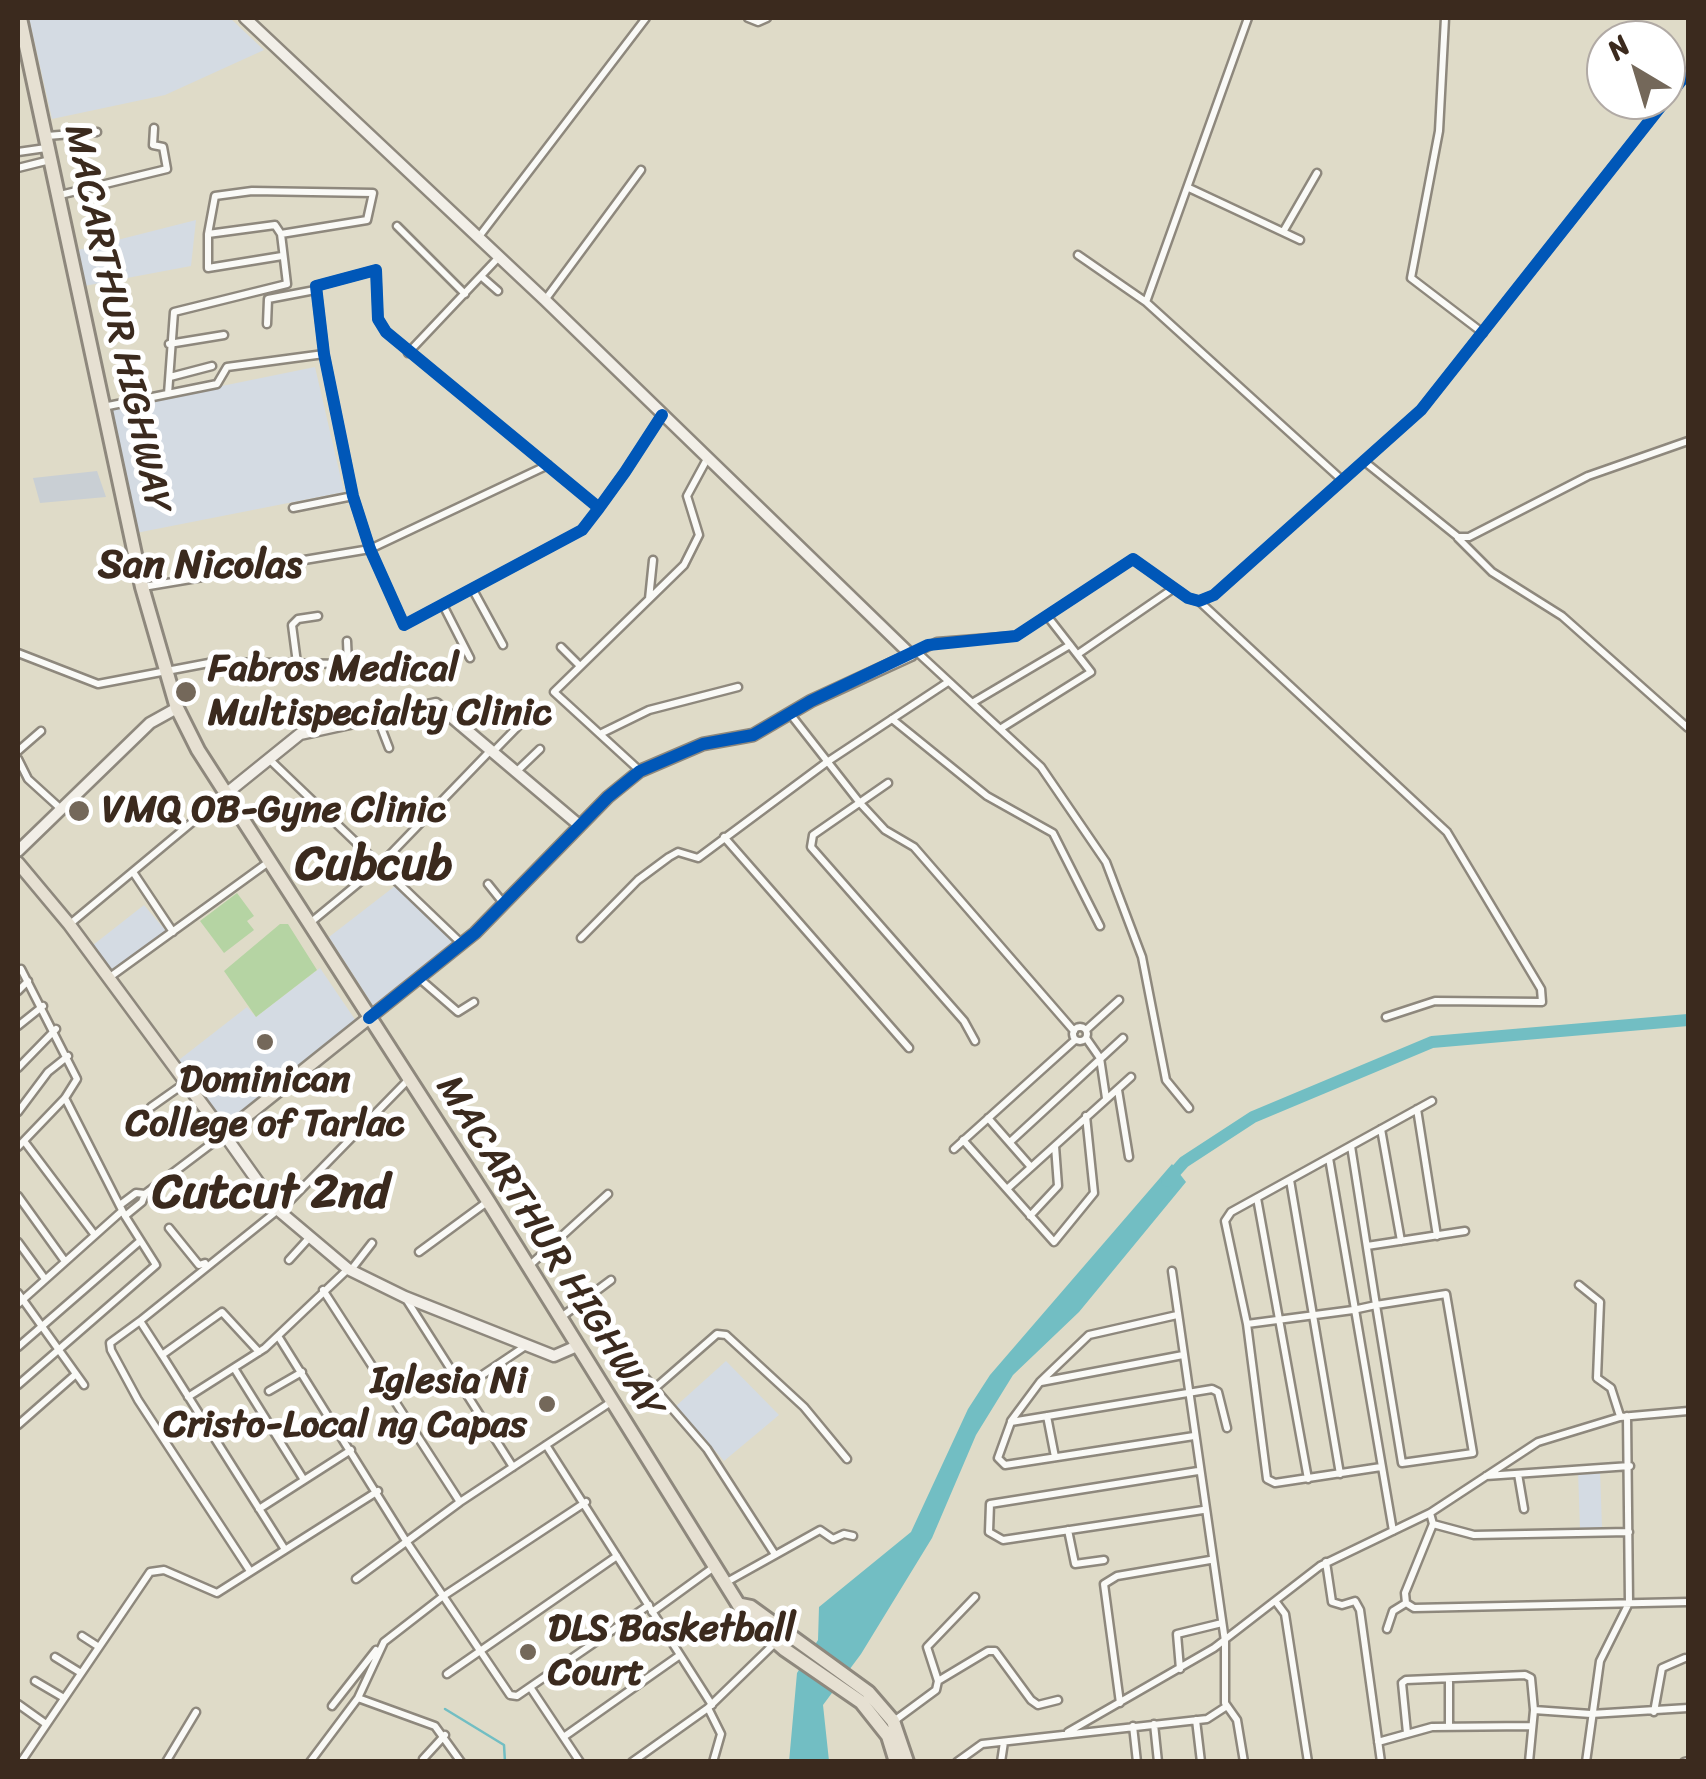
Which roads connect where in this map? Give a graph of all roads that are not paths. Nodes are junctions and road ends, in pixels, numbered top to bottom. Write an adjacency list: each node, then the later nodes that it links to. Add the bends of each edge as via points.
1 (20, 18): 8 (highway, MACARTHUR HIGHWAY)
2 (244, 18): 23 (street)
3 (646, 18): 23 (street)
4 (748, 18): 5 (street)
5 (767, 18)
6 (1248, 18): 17 (street)
7 (1445, 18): 35 (street, via 1438,131 1411,278)
8 (24, 64): 12 (highway, MACARTHUR HIGHWAY)
9 (1688, 72): 35 (street)
10 (154, 128): 18 (street, via 152,145 163,146 164,170)
11 (98, 132): 12 (street)
12 (50, 148): 13 (street); 14 (street); 18 (highway, MACARTHUR HIGHWAY)
13 (18, 152)
14 (18, 168)
15 (640, 170): 32 (street)
16 (1317, 173): 20 (street)
17 (1189, 188): 20 (street); 33 (street)
18 (59, 195): 43 (highway, MACARTHUR HIGHWAY)
19 (397, 226): 31 (street)
20 (1283, 232): 24 (street)
21 (208, 234): 22 (street, via 272,225); 22 (street, via 215,196 373,194 368,220); 26 (street, via 208,268)
22 (281, 234): 26 (street)
23 (478, 238): 27 (street)
24 (1300, 240)
25 (1078, 255): 33 (street)
26 (282, 256): 37 (street, via 285,288 180,308 171,317)
27 (498, 258): 28 (street); 32 (street)
28 (482, 276): 30 (street); 31 (street)
29 (316, 290): 34 (street, via 268,299); 38 (street, via 376,270 380,326); 39 (street)
30 (498, 290)
31 (466, 294): 38 (street)
32 (545, 300): 44 (street)
33 (1146, 302): 49 (street)
34 (267, 324)
35 (1483, 333): 47 (street, via 1413,419)
36 (224, 336): 37 (street)
37 (168, 344): 41 (street)
38 (408, 353): 48 (street)
39 (324, 354): 42 (street, via 227,367 217,384); 50 (street)
40 (212, 366): 41 (street)
41 (170, 377): 42 (street)
42 (168, 394): 43 (street)
43 (102, 407): 56 (highway, MACARTHUR HIGHWAY)
44 (662, 415): 46 (street); 52 (street)
45 (1688, 441): 53 (street, via 1588,476 1488,530)
46 (708, 460): 59 (street, via 686,502 699,539); 69 (street)
47 (1365, 462): 49 (street); 53 (street)
48 (548, 465): 52 (street); 54 (street)
49 (1342, 480): 60 (street, via 1224,588)
50 (354, 496): 51 (street); 54 (street)
51 (293, 508)
52 (599, 508): 58 (street, via 573,538)
53 (1458, 537): 85 (street, via 1492,572 1562,616)
54 (370, 549): 56 (street); 61 (street, via 404,625)
55 (653, 560): 59 (street)
56 (142, 587): 76 (highway, MACARTHUR HIGHWAY)
57 (1174, 588): 60 (street); 63 (street, via 1132,559); 70 (street)
58 (474, 590): 61 (street); 65 (street)
59 (649, 600): 75 (street)
60 (1199, 601): 125 (street, via 1447,832 1542,1002 1436,1001)
61 (443, 606): 71 (street)
62 (318, 616): 72 (street, via 294,622)
63 (1048, 617): 66 (street); 69 (street, via 1016,636 937,642)
64 (347, 642): 73 (street)
65 (503, 645)
66 (1070, 645): 70 (street); 79 (street)
67 (562, 647): 75 (street)
68 (18, 653): 76 (street, via 90,684)
69 (914, 653): 77 (street); 82 (street)
70 (1078, 654): 86 (street, via 1088,676)
71 (470, 658)
72 (297, 663): 73 (street); 76 (street, via 214,662)
73 (348, 664): 74 (street)
74 (363, 666)
75 (580, 666): 88 (street, via 554,692)
76 (165, 671): 80 (highway, MACARTHUR HIGHWAY)
77 (948, 682): 79 (street); 84 (street)
78 (738, 687): 88 (street, via 649,710)
79 (972, 703): 86 (street)
80 (177, 708): 99 (highway, MACARTHUR HIGHWAY); 101 (street, via 150,723)
81 (530, 714): 92 (street)
82 (791, 714): 95 (street); 96 (street, via 754,735 702,744)
83 (377, 717): 89 (street); 92 (street, via 436,704); 93 (street, via 300,734)
84 (892, 719): 95 (street); 113 (street, via 986,796 1052,833)
85 (1688, 728)
86 (1000, 729): 145 (street, via 1049,776 1106,862 1142,957 1166,1080)
87 (41, 731): 91 (street)
88 (600, 734): 96 (street)
89 (390, 748)
90 (540, 749): 97 (street)
91 (18, 751)
92 (490, 753): 97 (street); 107 (street)
93 (268, 758): 99 (street); 107 (street)
94 (18, 759): 101 (street, via 28,779)
95 (827, 762): 100 (street); 103 (street)
96 (640, 771): 102 (street)
97 (515, 773): 102 (street)
98 (888, 783): 100 (street)
99 (228, 794): 105 (highway, MACARTHUR HIGHWAY); 108 (street)
100 (860, 803): 129 (street, via 885,830 914,847); 131 (street, via 813,835 810,846)
101 (61, 808): 104 (street)
102 (580, 825): 110 (street)
103 (724, 837): 115 (street, via 698,858 678,852 670,857); 132 (street)
104 (18, 851)
105 (270, 861): 112 (highway, MACARTHUR HIGHWAY); 114 (street)
106 (18, 863): 111 (main road)
107 (378, 866): 112 (street); 116 (street)
108 (133, 872): 111 (street); 114 (street)
109 (488, 884): 110 (street)
110 (504, 904): 116 (street)
111 (69, 924): 118 (main road)
112 (309, 924): 126 (highway, MACARTHUR HIGHWAY)
113 (1100, 926)
114 (172, 932): 118 (street)
115 (581, 938)
116 (462, 945): 119 (street)
117 (21, 969): 120 (street)
118 (109, 978): 138 (main road)
119 (420, 979): 123 (street, via 458,1012); 126 (street)
120 (28, 981): 121 (street); 124 (street)
121 (18, 991)
122 (1119, 1000): 129 (street)
123 (474, 1002)
124 (43, 1006): 127 (street); 128 (street)
125 (1386, 1016)
126 (369, 1018): 137 (highway, MACARTHUR HIGHWAY); 153 (main road)
127 (18, 1026)
128 (56, 1029): 133 (street); 135 (street)
129 (1080, 1033): 134 (street); 149 (street)
130 (1124, 1038): 134 (street)
131 (976, 1041)
132 (909, 1048)
133 (68, 1056): 140 (street, via 77,1078); 147 (street)
134 (1100, 1058): 141 (street); 156 (street)
135 (18, 1068)
136 (1131, 1077): 139 (street)
137 (408, 1080): 168 (highway, MACARTHUR HIGHWAY); 170 (street)
138 (185, 1083): 142 (main road); 144 (street)
139 (1118, 1089): 141 (street); 160 (street)
140 (66, 1098): 155 (street); 169 (street)
141 (1106, 1099): 148 (street)
142 (198, 1100): 152 (street); 153 (main road)
143 (1432, 1101): 146 (street)
144 (151, 1106)
145 (1189, 1108)
146 (1416, 1109): 151 (street); 175 (street)
147 (18, 1112)
148 (1086, 1116): 157 (street); 171 (street, via 1094,1193 1054,1242)
149 (988, 1118): 154 (street); 156 (street)
150 (18, 1127): 155 (street)
151 (1382, 1129): 158 (street); 178 (street)
152 (160, 1131)
153 (224, 1134): 169 (street, via 145,1194 136,1193); 170 (street)
154 (963, 1140): 159 (street); 164 (street)
155 (23, 1141): 174 (street)
156 (1010, 1142): 162 (street)
157 (1055, 1146): 162 (street); 171 (street, via 1058,1186)
158 (1351, 1146): 161 (street); 181 (street)
159 (954, 1149)
160 (1129, 1157)
161 (1329, 1158): 163 (street); 196 (street)
162 (1032, 1167): 164 (street)
163 (1290, 1180): 167 (street); 197 (street)
164 (1007, 1189): 171 (street)
165 (608, 1194): 186 (street)
166 (18, 1196): 183 (street)
167 (1257, 1198): 200 (street); 202 (street, via 1225,1220)
168 (488, 1202): 182 (street); 186 (highway, MACARTHUR HIGHWAY)
169 (122, 1211): 174 (street); 177 (street)
170 (279, 1211): 176 (street); 184 (street)
171 (1030, 1216)
172 (169, 1228): 184 (street, via 199,1265)
173 (1464, 1231): 175 (street)
174 (94, 1234): 183 (street)
175 (1436, 1236): 178 (street)
176 (309, 1238): 185 (street); 187 (street)
177 (140, 1240): 203 (street); 208 (street, via 154,1270)
178 (1401, 1241): 181 (street)
179 (18, 1242): 189 (street)
180 (372, 1243): 187 (street)
181 (1367, 1246): 195 (street)
182 (420, 1252)
183 (64, 1260): 189 (street)
184 (214, 1260): 201 (street)
185 (289, 1260)
186 (528, 1267): 199 (highway, MACARTHUR HIGHWAY)
187 (350, 1270): 192 (street); 193 (street)
188 (1172, 1270): 198 (street)
189 (44, 1279): 194 (street)
190 (611, 1280): 199 (street)
191 (1579, 1285): 227 (street, via 1600,1302 1597,1378 1611,1388)
192 (323, 1290): 204 (street); 246 (street)
193 (405, 1297): 205 (street); 219 (street)
194 (19, 1299): 203 (street)
195 (1376, 1305): 195 (street, via 1446,1294 1473,1453 1402,1463); 196 (street)
196 (1352, 1310): 197 (street); 238 (street)
197 (1312, 1315): 200 (street); 240 (street)
198 (1177, 1316): 211 (street); 216 (street, via 1089,1335)
199 (559, 1318): 206 (highway, MACARTHUR HIGHWAY)
200 (1280, 1320): 202 (street); 243 (street)
201 (140, 1322): 210 (street); 265 (street, via 110,1343 111,1350)
202 (1247, 1324): 243 (street, via 1267,1479)
203 (41, 1326): 207 (street); 208 (street)
204 (278, 1336): 209 (street); 214 (street)
205 (528, 1344): 206 (street, via 554,1356); 219 (street)
206 (577, 1346): 224 (highway, MACARTHUR HIGHWAY)
207 (18, 1347)
208 (57, 1350): 215 (street); 217 (street)
209 (259, 1352): 210 (street, via 220,1312); 213 (street)
210 (162, 1355): 223 (street)
211 (1183, 1355): 216 (street); 222 (street)
212 (630, 1360): 220 (street)
213 (234, 1368): 223 (street); 244 (street)
214 (302, 1372): 221 (street); 233 (street)
215 (76, 1374): 218 (street); 229 (street)
216 (1040, 1382): 228 (street)
217 (18, 1384)
218 (84, 1386)
219 (463, 1388): 237 (street)
220 (654, 1389): 235 (street, via 717,1334 726,1336); 259 (street, via 717,1463)
221 (269, 1391)
222 (1188, 1394): 226 (street); 230 (street, via 1216,1390); 231 (street)
223 (188, 1397): 248 (street)
224 (611, 1402): 232 (street); 264 (highway, MACARTHUR HIGHWAY)
225 (1688, 1411): 227 (street)
226 (1047, 1416): 228 (street); 234 (street)
227 (1624, 1416): 236 (street); 242 (street, via 1538,1442)
228 (1011, 1422): 234 (street, via 1000,1464)
229 (18, 1425)
230 (1227, 1428)
231 (1194, 1436): 234 (street); 239 (street)
232 (546, 1445): 237 (street); 247 (street)
233 (351, 1450): 244 (street); 245 (street)
234 (1055, 1457)
235 (847, 1459)
236 (1630, 1466): 241 (street); 255 (street)
237 (513, 1467): 246 (street)
238 (1381, 1467): 240 (street); 254 (street)
239 (1198, 1471): 250 (street); 253 (street, via 987,1508 996,1539)
240 (1340, 1474): 243 (street)
241 (1518, 1474): 242 (street); 249 (street)
242 (1482, 1476): 251 (street)
243 (1308, 1479)
244 (304, 1480): 248 (street)
245 (378, 1491): 257 (street); 258 (street)
246 (460, 1502): 257 (street)
247 (586, 1502): 260 (street); 268 (street)
248 (259, 1509): 258 (street)
249 (1524, 1509)
250 (1204, 1510): 253 (street); 262 (street)
251 (1430, 1513): 252 (street); 254 (street)
252 (1433, 1524): 255 (street, via 1474,1535); 271 (street)
253 (1068, 1530): 261 (street, via 1075,1564)
254 (1393, 1531): 263 (street)
255 (1629, 1532): 273 (street)
256 (853, 1536): 259 (street, via 832,1539 820,1530)
257 (406, 1541): 266 (street); 268 (street)
258 (285, 1549): 265 (street)
259 (774, 1553): 267 (street)
260 (617, 1556): 274 (street); 282 (street)
261 (1104, 1560)
262 (1210, 1560): 275 (street); 297 (street, via 1104,1584)
263 (1326, 1562): 270 (street); 319 (street, via 1332,1602 1355,1601 1360,1610)
264 (714, 1567): 267 (highway, MACARTHUR HIGHWAY); 274 (street)
265 (250, 1571): 281 (street, via 213,1594 154,1570)
266 (356, 1579)
267 (725, 1583): 279 (highway, MACARTHUR HIGHWAY, via 745,1615)
268 (442, 1597): 280 (street); 282 (street)
269 (975, 1597): 291 (street, via 927,1647)
270 (1276, 1602): 278 (street); 336 (street, via 1285,1614)
271 (1406, 1602): 273 (street, via 1414,1608); 276 (street, via 1393,1611)
272 (1688, 1602): 273 (street)
273 (1629, 1603): 306 (street, via 1600,1661)
274 (650, 1608): 283 (street); 292 (street)
275 (1222, 1622): 278 (street); 286 (street, via 1176,1634)
276 (1387, 1630)
277 (82, 1636): 281 (street)
278 (1224, 1641): 286 (street); 301 (street)
279 (783, 1643): 293 (highway, MACARTHUR HIGHWAY); 300 (street)
280 (381, 1646): 295 (street); 299 (street)
281 (99, 1647): 287 (street)
282 (478, 1652): 288 (street); 292 (street, via 510,1696)
283 (680, 1655): 300 (street); 317 (street)
284 (56, 1657): 287 (street)
285 (1685, 1658): 305 (street, via 1662,1668)
286 (1180, 1669): 297 (street)
287 (81, 1673): 294 (street)
288 (447, 1674)
289 (1449, 1680): 303 (street, via 1525,1674); 312 (street); 315 (street, via 1403,1682)
290 (36, 1681): 294 (street)
291 (938, 1681): 296 (street, via 995,1651 1030,1700); 308 (street, via 936,1690)
292 (530, 1687): 317 (street)
293 (864, 1697): 308 (highway, MACARTHUR HIGHWAY); 328 (highway, MACARTHUR HIGHWAY)
294 (64, 1698): 309 (street)
295 (358, 1698): 316 (street); 323 (street)
296 (1058, 1700)
297 (1120, 1703): 314 (street)
298 (18, 1704): 309 (street)
299 (332, 1706)
300 (710, 1706): 326 (street); 327 (street, via 721,1734)
301 (1227, 1706): 307 (street); 335 (street, via 1237,1720)
302 (1688, 1708): 305 (street)
303 (1534, 1710): 306 (street); 313 (street)
304 (196, 1712): 322 (street)
305 (1654, 1712): 306 (street)
306 (1591, 1714): 339 (street)
307 (1196, 1720): 310 (street); 334 (street)
308 (893, 1721): 329 (highway, MACARTHUR HIGHWAY)
309 (46, 1724): 321 (street)
310 (1154, 1724): 311 (street); 333 (street)
311 (1132, 1726): 314 (street); 332 (street)
312 (1449, 1726): 313 (street); 315 (street)
313 (1531, 1726): 338 (street)
314 (1068, 1732): 318 (street)
315 (1407, 1734): 319 (street)
316 (444, 1735): 320 (street); 324 (street)
317 (564, 1736): 325 (street)
318 (1004, 1742): 330 (street, via 982,1744); 331 (street)
319 (1378, 1742): 337 (street)
320 (422, 1759)
321 (20, 1762)
322 (166, 1762)
323 (310, 1762)
324 (462, 1762)
325 (580, 1762)
326 (632, 1762)
327 (713, 1762)
328 (896, 1762)
329 (907, 1762)
330 (957, 1762)
331 (1002, 1762)
332 (1137, 1762)
333 (1158, 1762)
334 (1201, 1762)
335 (1244, 1762)
336 (1308, 1762)
337 (1381, 1762)
338 (1530, 1762)
339 (1586, 1762)

